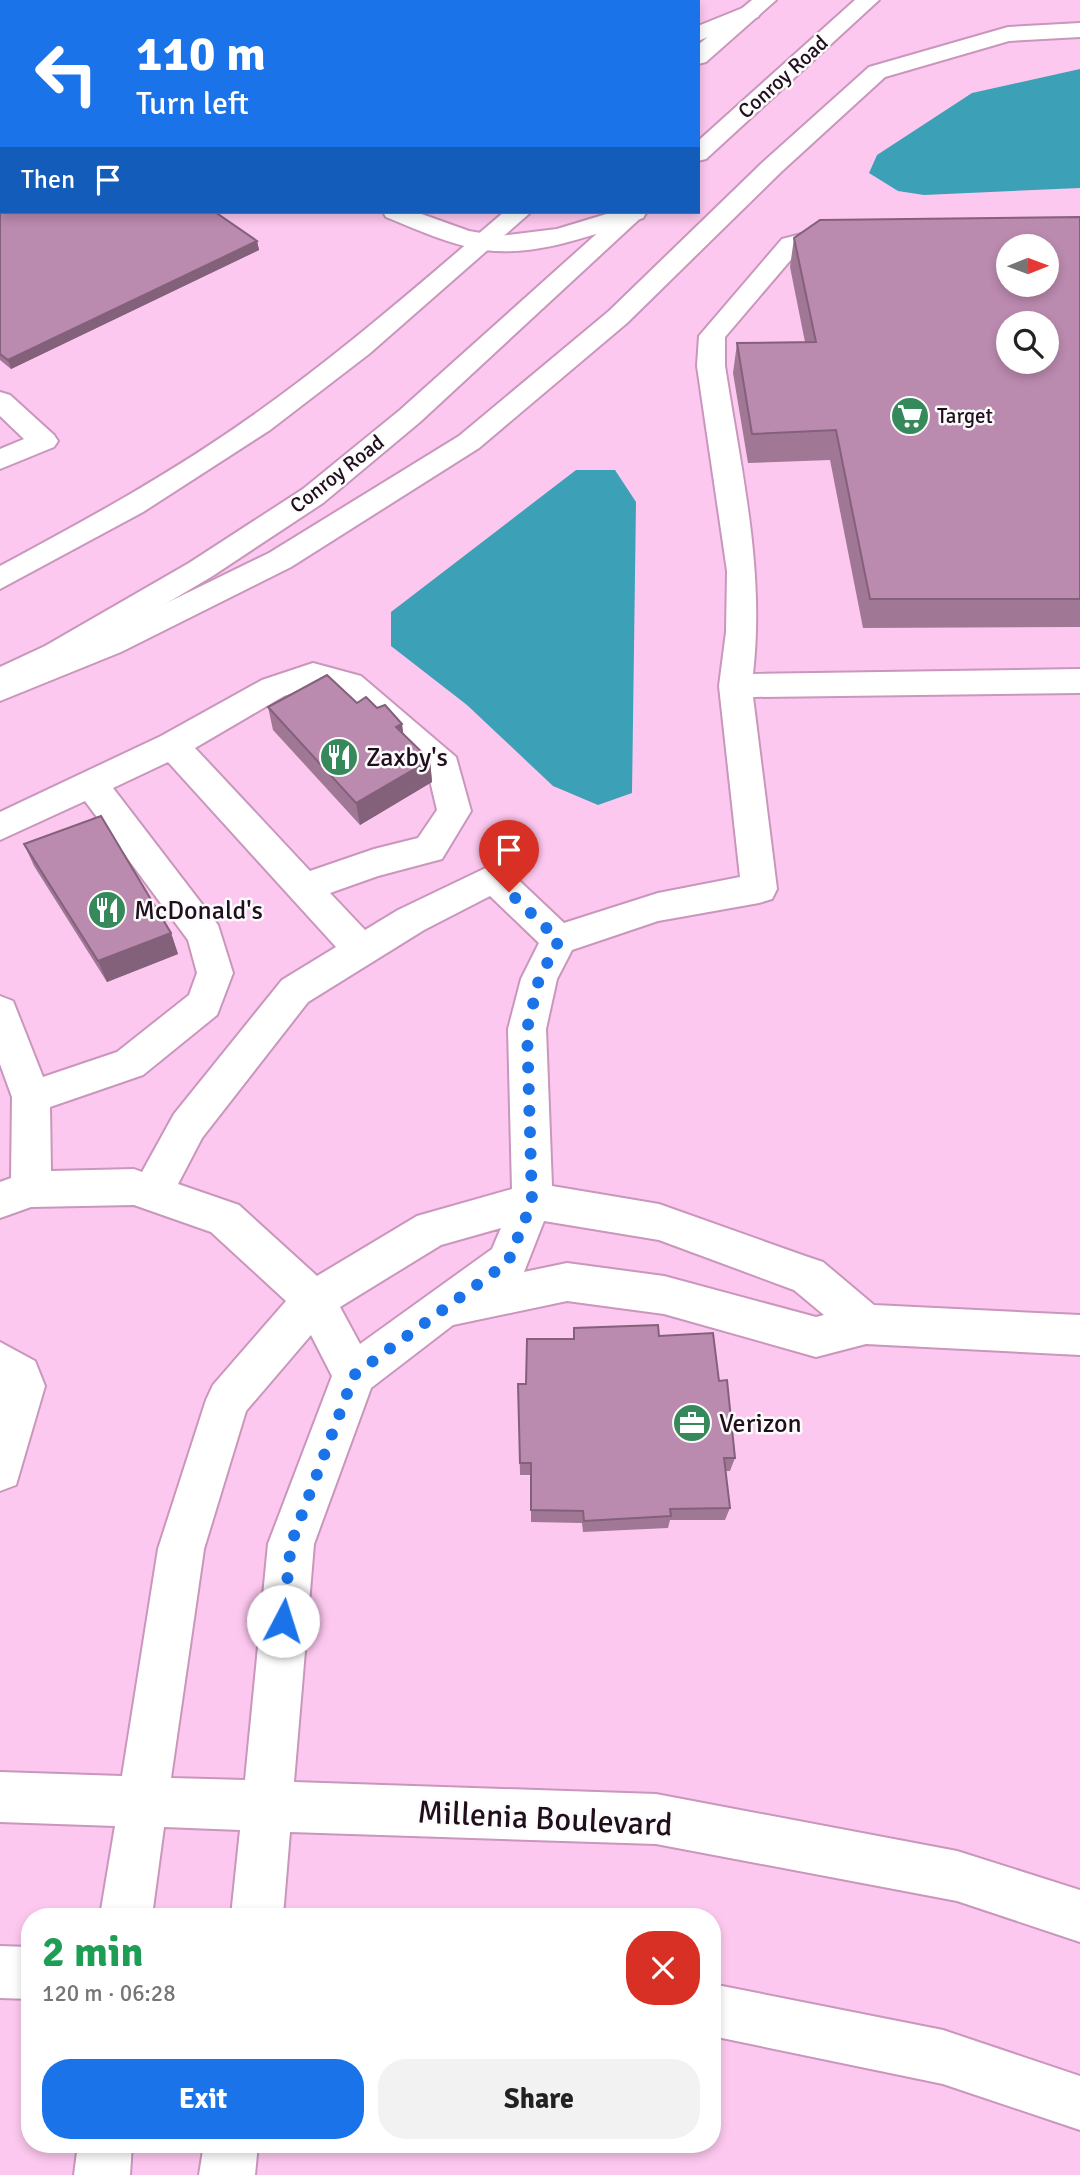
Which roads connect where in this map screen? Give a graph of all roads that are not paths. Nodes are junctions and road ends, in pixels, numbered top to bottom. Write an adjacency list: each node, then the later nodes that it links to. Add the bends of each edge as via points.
1 (868, 0): 6 (main road, Conroy Road)
2 (758, 6): 4 (main road); 5 (main road)
3 (1080, 30): 19 (main road, via 1008,34 877,72 618,317 469,442 280,560 110,644)
4 (700, 33)
5 (700, 55)
6 (700, 152)
7 (400, 214): 12 (main road)
8 (517, 214): 12 (main road)
9 (629, 214): 12 (main road, via 547,237)
10 (633, 214): 16 (main road, Conroy Road, via 410,416 313,496 200,570 56,654)
11 (870, 230): 18 (main road, via 856,228 791,244 712,336 710,366 742,571 742,632)
12 (484, 242): 15 (main road, via 261,424 139,504)
13 (0, 401): 14 (main road, via 44,441)
14 (0, 460)
15 (0, 579)
16 (0, 681)
17 (1080, 681): 18 (main road)
18 (735, 686): 24 (main road, via 759,889 724,892 645,912)
19 (0, 689)
20 (173, 745): 21 (main road); 23 (main road); 23 (main road, via 272,688 313,674 350,684 444,766 454,811 430,849)
21 (90, 783): 22 (main road); 27 (main road, via 205,935 215,973 204,1004 130,1063)
22 (0, 827)
23 (304, 888): 25 (main road)
24 (559, 940): 25 (main road, via 494,878); 30 (main road, via 539,979 527,1029)
25 (361, 950): 28 (main road, via 295,991 188,1126)
26 (0, 1013): 27 (main road)
27 (31, 1097): 29 (main road)
28 (152, 1193): 29 (main road, via 134,1187); 31 (main road, via 225,1218)
29 (15, 1194)
30 (532, 1202): 31 (main road, via 431,1230); 32 (main road, via 508,1262); 33 (main road, via 659,1222 808,1276)
31 (314, 1300): 36 (main road); 39 (main road, via 229,1400 181,1549)
32 (443, 1308): 33 (main road, via 567,1282 664,1295 816,1337); 36 (main road)
33 (866, 1324): 34 (main road)
34 (1080, 1335)
35 (0, 1362): 37 (main road, via 20,1376 23,1386)
36 (354, 1375): 40 (main road, via 291,1544)
37 (0, 1469)
38 (0, 1797): 39 (main road, Millenia Boulevard)
39 (142, 1801): 40 (main road, Millenia Boulevard); 41 (main road)
40 (267, 1805): 42 (main road); 43 (main road, Millenia Boulevard, via 656,1819 957,1876)
41 (127, 1908)
42 (258, 1908)
43 (1080, 1916)
44 (0, 1972): 45 (main road)
45 (21, 1973)
46 (721, 2012): 47 (main road, via 943,2057)
47 (1080, 2103)
48 (104, 2153): 50 (main road)
49 (230, 2153): 51 (main road)
50 (102, 2175)
51 (227, 2175)

